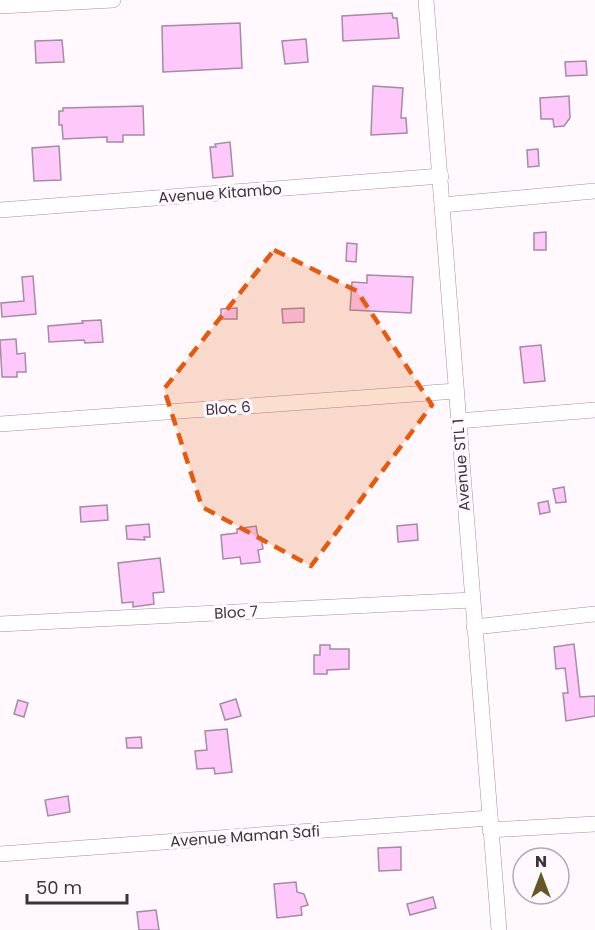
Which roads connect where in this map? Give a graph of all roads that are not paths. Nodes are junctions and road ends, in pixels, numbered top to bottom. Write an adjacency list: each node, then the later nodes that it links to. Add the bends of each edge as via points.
1 (113, 0): 3 (street)
2 (426, 0): 4 (street, Avenue STL 1)
3 (0, 6)
4 (441, 176): 6 (street, Avenue STL 1); 7 (street, Avenue Kitambo)
5 (595, 191): 6 (street)
6 (442, 205): 8 (street, Avenue STL 1)
7 (0, 210)
8 (456, 391): 10 (street, Avenue STL 1); 11 (street, Bloc 6)
9 (595, 410): 10 (street)
10 (458, 421): 12 (street, Avenue STL 1)
11 (0, 424)
12 (472, 600): 14 (street, Bloc 7); 15 (street, Avenue STL 1)
13 (595, 614): 15 (street)
14 (0, 624)
15 (474, 627): 16 (street, Avenue STL 1)
16 (490, 824): 17 (street, Avenue Maman Safi); 18 (street, Avenue Maman Safi); 19 (street, Avenue STL 1)
17 (595, 824)
18 (0, 854)
19 (499, 930)

